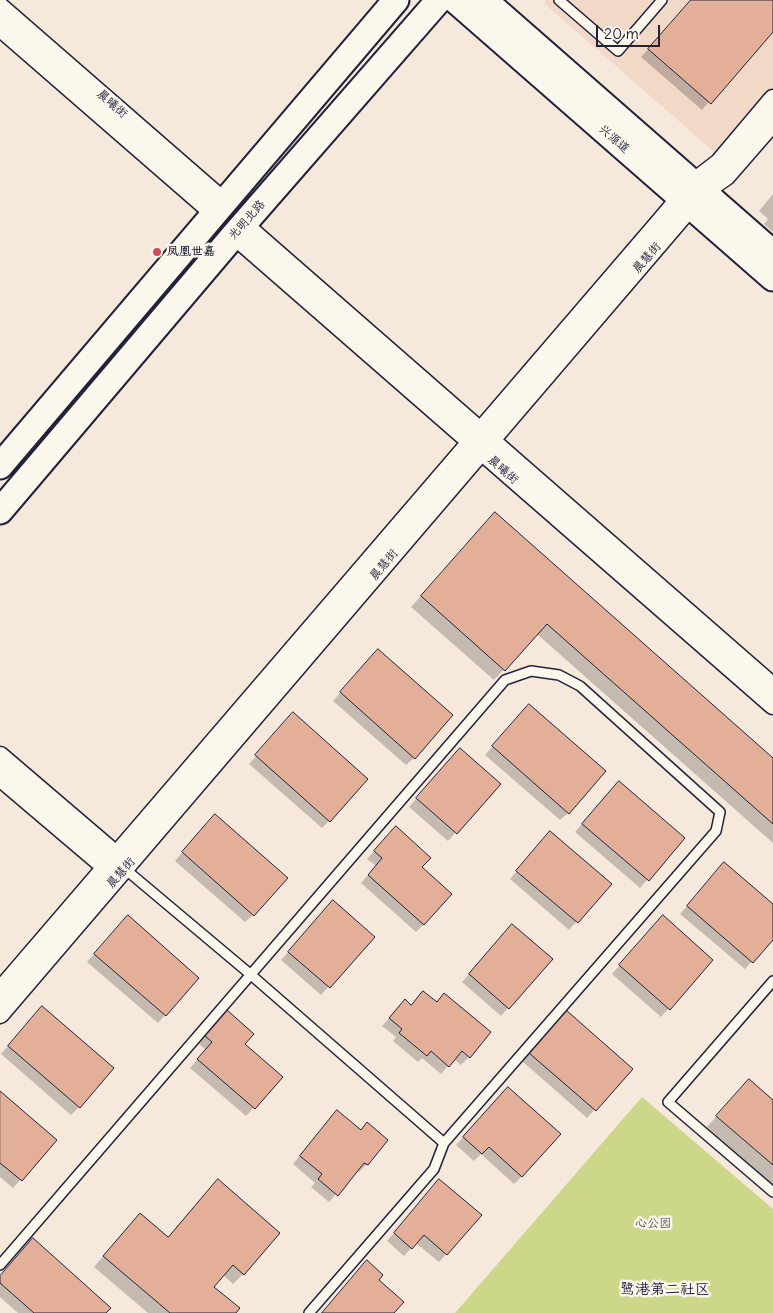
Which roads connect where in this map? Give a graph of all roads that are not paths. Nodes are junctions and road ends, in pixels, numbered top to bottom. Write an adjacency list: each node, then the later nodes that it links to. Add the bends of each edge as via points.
1 (396, 0): 12 (main road)
2 (438, 0): 13 (main road, 光明北路)
3 (455, 0): 11 (main road, 兴源道)
4 (484, 0): 11 (main road, 兴源道)
5 (559, 0): 6 (lane, via 618,52)
6 (662, 0)
7 (0, 7): 12 (street, 晨曦街)
8 (0, 27): 12 (street, 晨曦街)
9 (773, 99): 11 (street, 晨慧街)
10 (773, 122): 11 (street, 晨慧街, via 726,176)
11 (692, 195): 14 (main road, 兴源道); 15 (main road, 兴源道); 16 (street, 晨慧街)
12 (219, 208): 17 (main road)
13 (239, 230): 16 (street, 晨曦街); 18 (main road, 光明北路)
14 (773, 252)
15 (773, 278)
16 (481, 441): 19 (street, 晨曦街); 20 (street, 晨曦街); 23 (street, 晨慧街)
17 (0, 466)
18 (0, 511)
19 (773, 687)
20 (773, 705)
21 (0, 756): 23 (street)
22 (0, 777): 23 (street)
23 (116, 864): 24 (lane); 26 (street, 晨慧街); 27 (street, 晨慧街)
24 (250, 974): 28 (lane); 28 (lane, via 505,680 531,671 559,675 580,686 720,812 716,831); 30 (lane)
25 (773, 981): 29 (lane, via 668,1102)
26 (0, 991)
27 (0, 1014)
28 (444, 1142): 31 (lane, via 434,1169)
29 (773, 1192)
30 (0, 1265)
31 (309, 1313)

